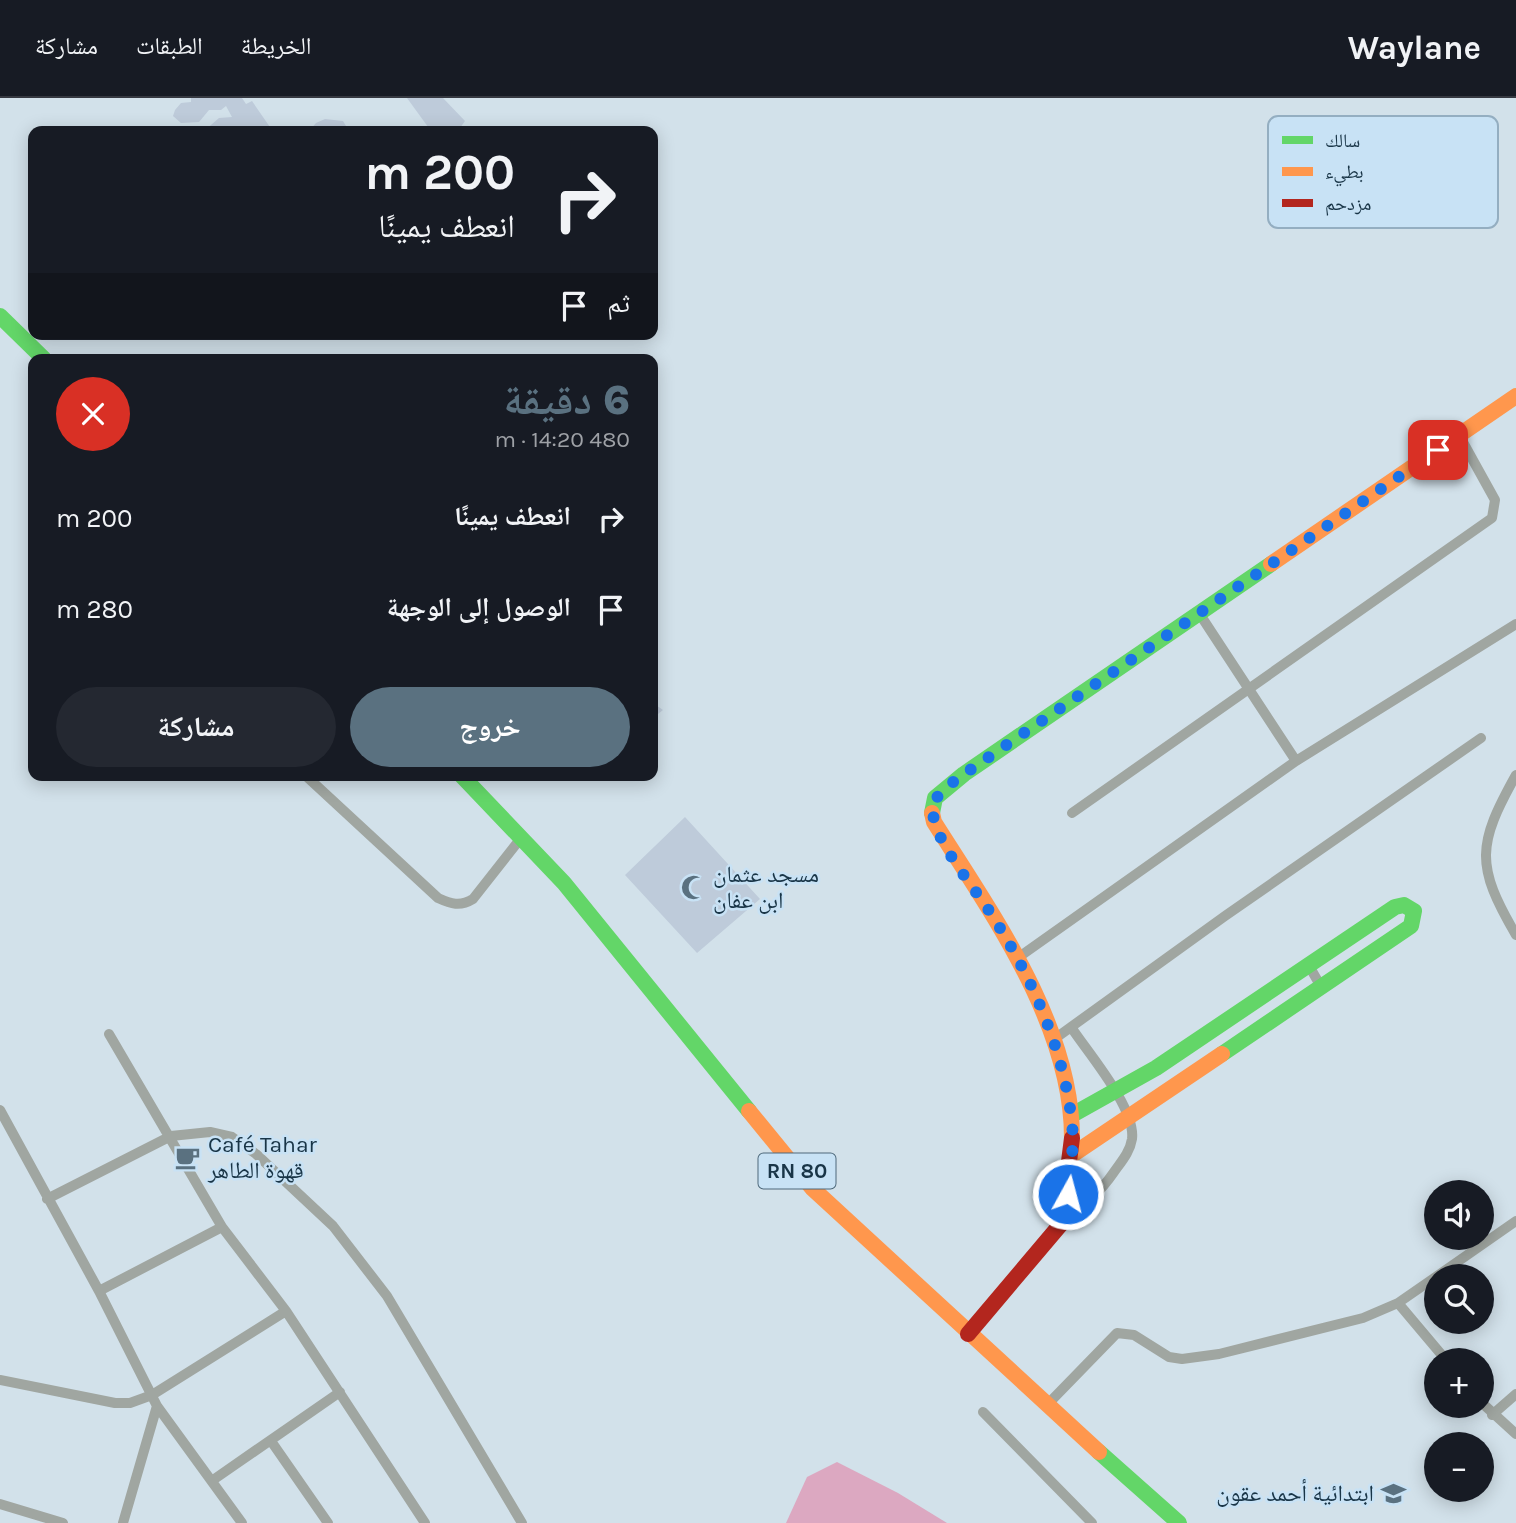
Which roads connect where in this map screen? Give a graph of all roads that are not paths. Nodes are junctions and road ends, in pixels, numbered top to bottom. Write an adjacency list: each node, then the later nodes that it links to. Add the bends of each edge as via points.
1 (0, 316): 2 (street)
2 (39, 354)
3 (1516, 396): 4 (street)
4 (1460, 435): 5 (street); 7 (street, via 1495,500 1492,518)
5 (1199, 613): 7 (street); 16 (street, via 935,798 932,810 940,836)
6 (1516, 624): 9 (street)
7 (1247, 688): 9 (street); 13 (street)
8 (1481, 738): 19 (street)
9 (1296, 761): 16 (street)
10 (1516, 775): 15 (street, via 1488,830 1485,856 1496,900)
11 (311, 781): 14 (street, via 438,898 451,904 473,900)
12 (467, 781): 14 (street, RN 80)
13 (1072, 813)
14 (521, 838): 37 (street, RN 80, via 564,883 812,1188)
15 (1516, 935)
16 (1019, 957): 21 (street)
17 (1308, 964): 18 (street); 18 (street, via 1395,906 1414,911 1411,926); 22 (street)
18 (1320, 985): 25 (street)
19 (1071, 1027): 21 (street); 22 (street)
20 (109, 1034): 26 (street)
21 (1053, 1040): 24 (street)
22 (1116, 1093): 24 (street); 25 (street)
23 (0, 1110): 28 (street)
24 (1072, 1115): 27 (street)
25 (1128, 1117): 27 (street); 30 (street, via 1129,1150 1084,1208)
26 (171, 1136): 28 (street); 31 (street); 57 (street, via 210,1132 232,1136 333,1226 387,1296)
27 (1072, 1154): 30 (street)
28 (47, 1199): 34 (street)
29 (1516, 1221): 32 (street)
30 (1060, 1224): 37 (street)
31 (222, 1227): 34 (street); 36 (street)
32 (1454, 1264)
33 (1424, 1285): 35 (street)
34 (99, 1291): 42 (street)
35 (1398, 1303): 38 (street); 44 (street, via 1350,1321 1182,1359 1156,1351 1130,1333 1117,1333)
36 (286, 1311): 40 (street); 42 (street)
37 (968, 1334): 44 (street, RN 80)
38 (1436, 1348)
39 (0, 1380): 42 (street, via 115,1403)
40 (340, 1392): 49 (street); 56 (street)
41 (1516, 1394): 46 (street)
42 (152, 1395): 43 (street)
43 (157, 1406): 50 (street); 53 (street)
44 (1046, 1406): 59 (street, RN 80)
45 (983, 1412): 58 (street)
46 (1494, 1413)
47 (1494, 1417): 48 (street)
48 (1516, 1434)
49 (271, 1441): 50 (street); 55 (street)
50 (213, 1480): 54 (street)
51 (0, 1504): 52 (street)
52 (62, 1523)
53 (123, 1523)
54 (242, 1523)
55 (328, 1523)
56 (425, 1523)
57 (522, 1523)
58 (1092, 1523)
59 (1179, 1523)

